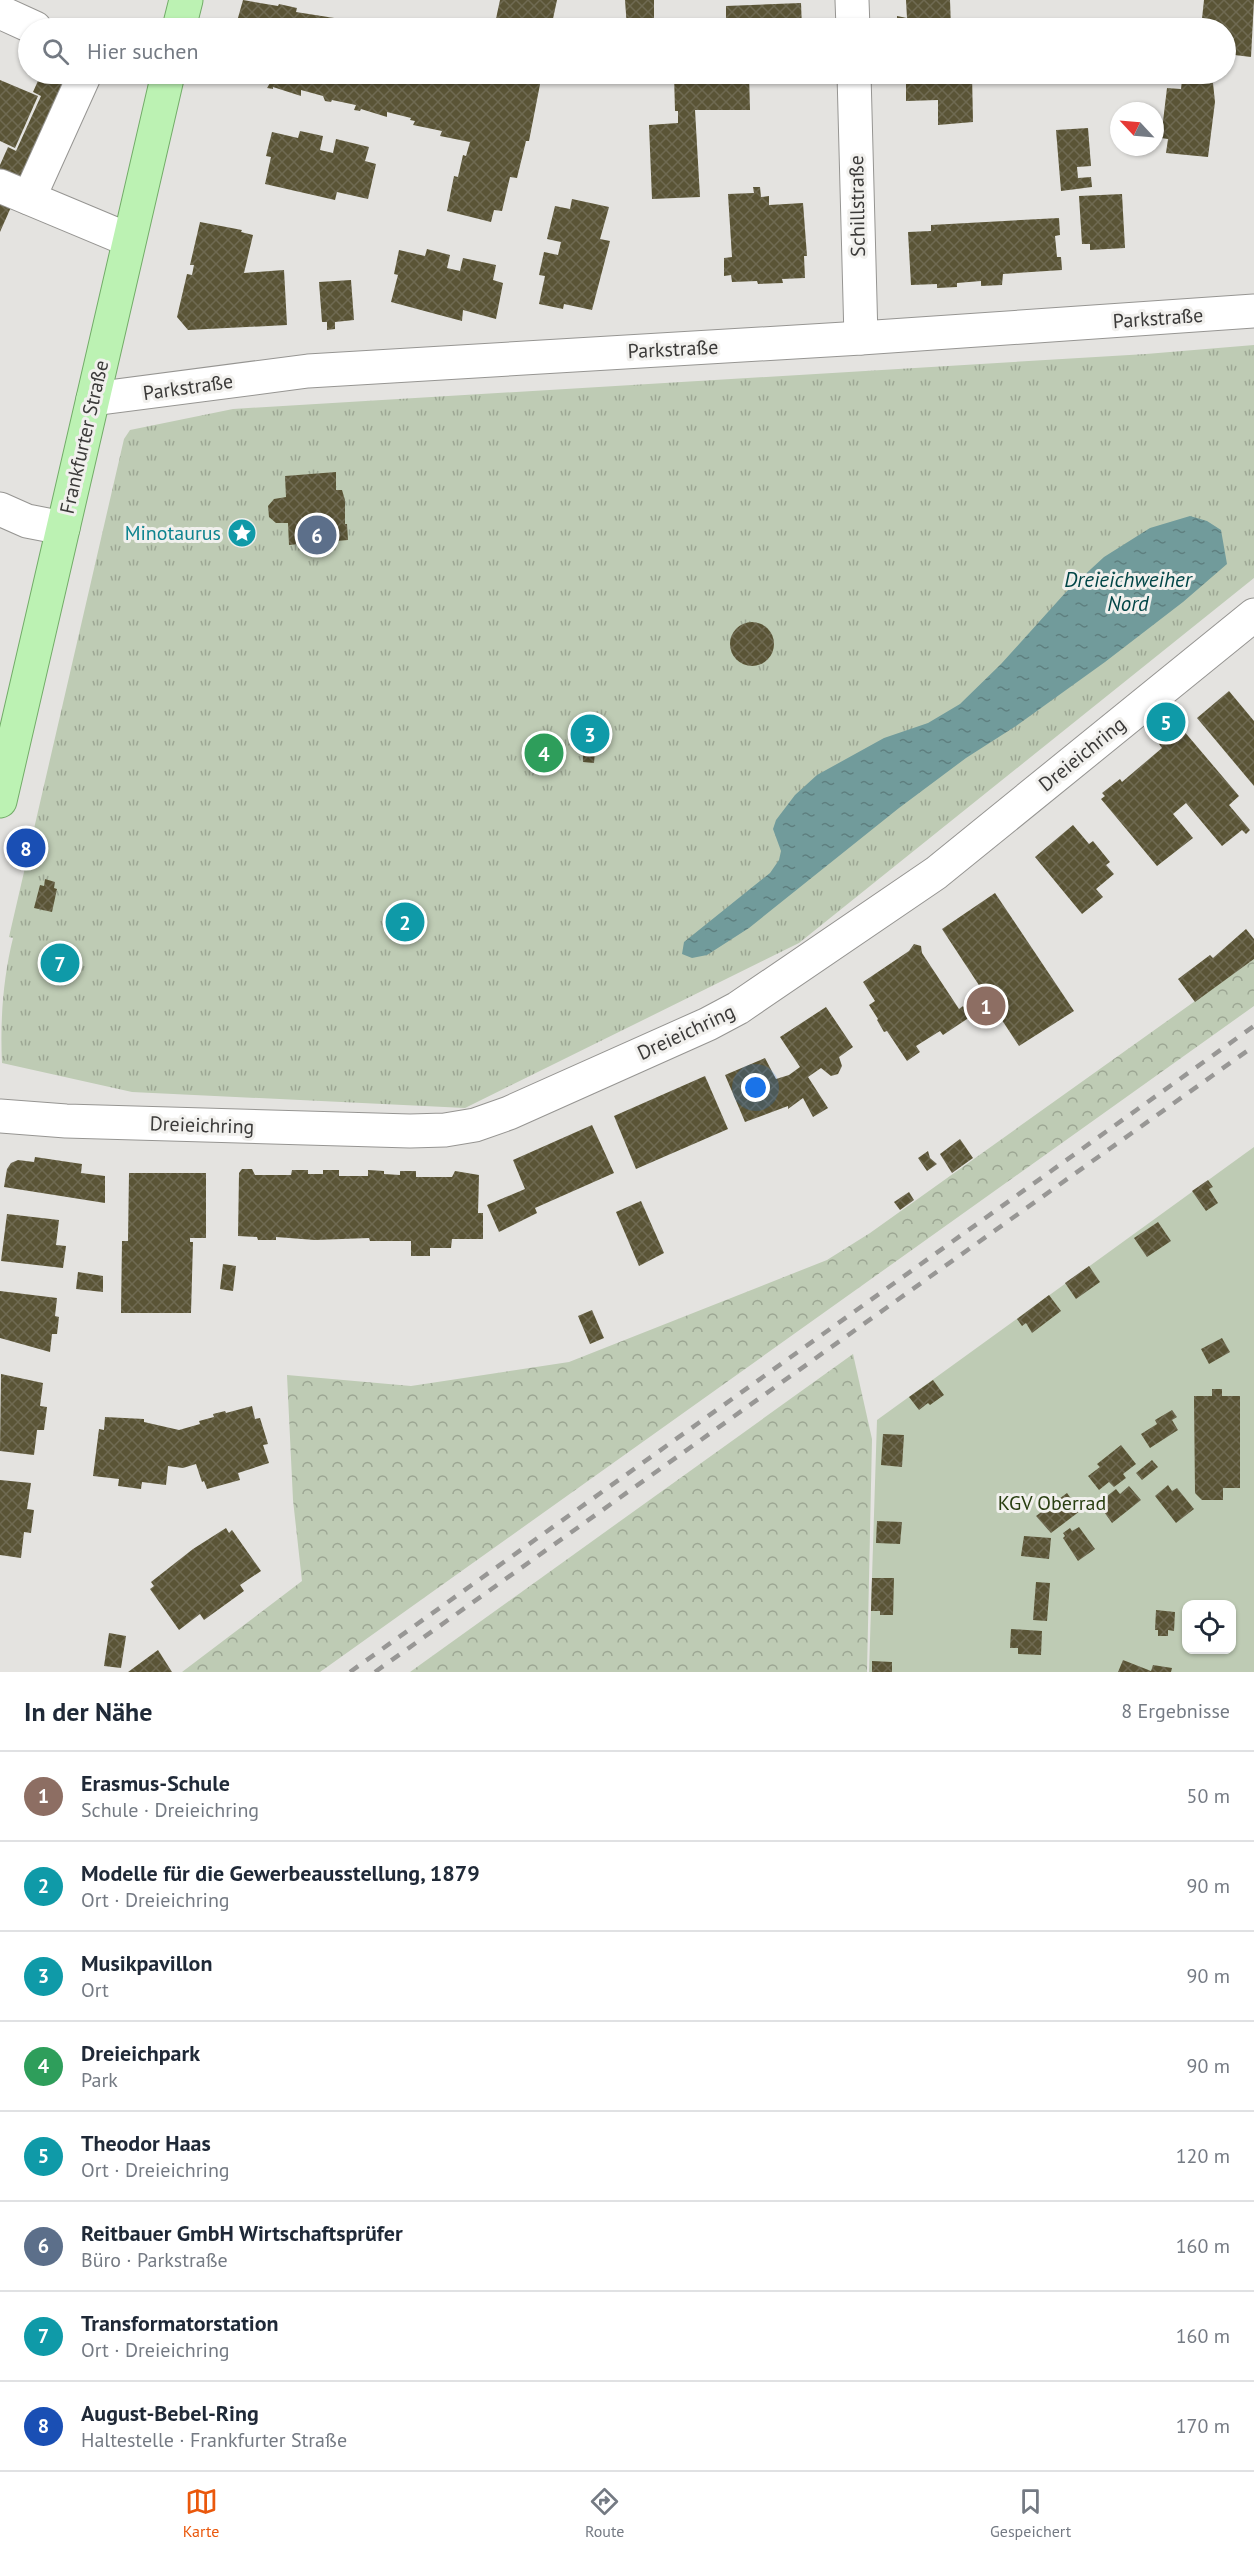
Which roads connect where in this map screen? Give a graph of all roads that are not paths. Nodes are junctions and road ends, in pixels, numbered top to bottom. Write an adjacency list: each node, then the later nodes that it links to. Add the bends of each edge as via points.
1 (186, 0): 4 (main road)
2 (852, 0): 5 (street)
3 (0, 12): 6 (street)
4 (182, 18)
5 (853, 18)
6 (18, 20)
7 (79, 84): 10 (street)
8 (158, 84): 11 (main road, Frankfurter Straße)
9 (854, 84): 13 (street, Schillstraße)
10 (15, 192): 11 (street)
11 (129, 240): 14 (main road, Frankfurter Straße)
12 (1254, 311): 13 (street, Parkstraße)
13 (861, 338): 14 (street, Parkstraße, via 308,371)
14 (93, 399): 16 (main road, Frankfurter Straße)
15 (0, 509): 16 (street, via 27,521)
16 (63, 528): 18 (main road, Frankfurter Straße)
17 (1254, 615): 19 (street, Dreieichring, via 936,873 738,1008 509,1113 475,1125 410,1131 66,1122)
18 (0, 801)
19 (0, 1116)

